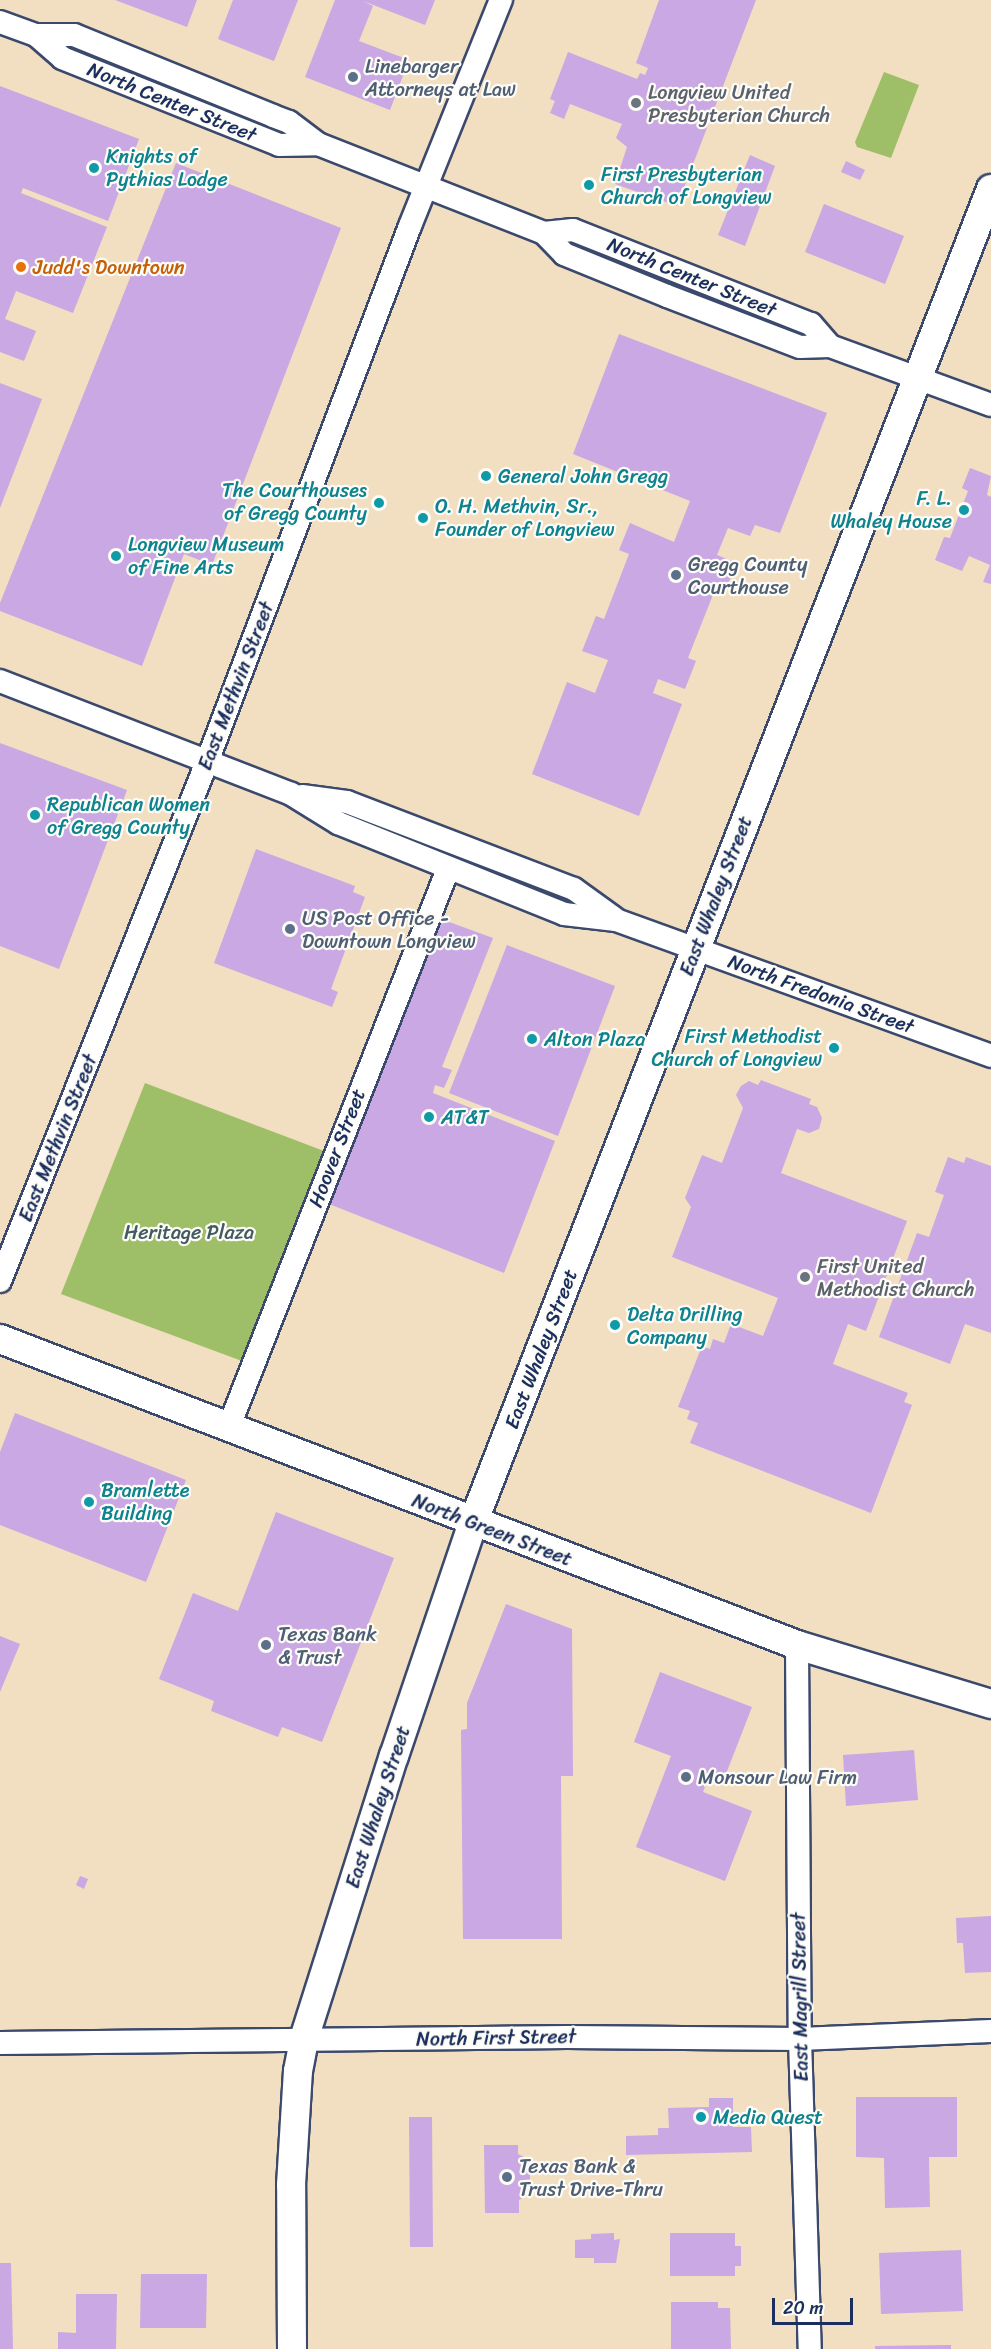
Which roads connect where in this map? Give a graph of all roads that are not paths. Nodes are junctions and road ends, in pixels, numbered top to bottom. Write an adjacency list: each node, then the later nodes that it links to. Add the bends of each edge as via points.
1 (501, 0): 3 (street, East Methvin Street)
2 (0, 22): 3 (street, North Center Street, via 36,35 62,58 279,145 318,144)
3 (425, 187): 5 (street, North Center Street, via 544,233 573,230 811,324 830,346); 8 (street, East Methvin Street)
4 (991, 189): 5 (street, East Whaley Street)
5 (916, 379): 6 (street, North Center Street); 12 (street, East Whaley Street)
6 (991, 405)
7 (0, 681): 8 (street, North Fredonia Street)
8 (207, 762): 9 (street, North Fredonia Street); 14 (street, East Methvin Street)
9 (291, 794): 10 (street, North Fredonia Street, via 338,823); 11 (street, North Fredonia Street, via 347,802 574,889)
10 (448, 869): 11 (street, North Fredonia Street, via 564,914); 16 (street, Hoover Street)
11 (616, 920): 12 (street, North Fredonia Street)
12 (696, 949): 13 (street, North Fredonia Street); 17 (street, East Whaley Street)
13 (991, 1056)
14 (0, 1281)
15 (0, 1339): 16 (street, North Green Street)
16 (228, 1429): 17 (street, North Green Street)
17 (473, 1523): 18 (street, North Green Street); 21 (street, East Whaley Street)
18 (797, 1645): 19 (street, North Green Street); 22 (street, East Magrill Street)
19 (991, 1704)
20 (991, 2031): 22 (street, North First Street)
21 (304, 2039): 22 (street, North First Street); 23 (street, North First Street); 24 (street, East Whaley Street, via 294,2108)
22 (800, 2039): 25 (street, East Magrill Street)
23 (0, 2043)
24 (292, 2349)
25 (810, 2349)

